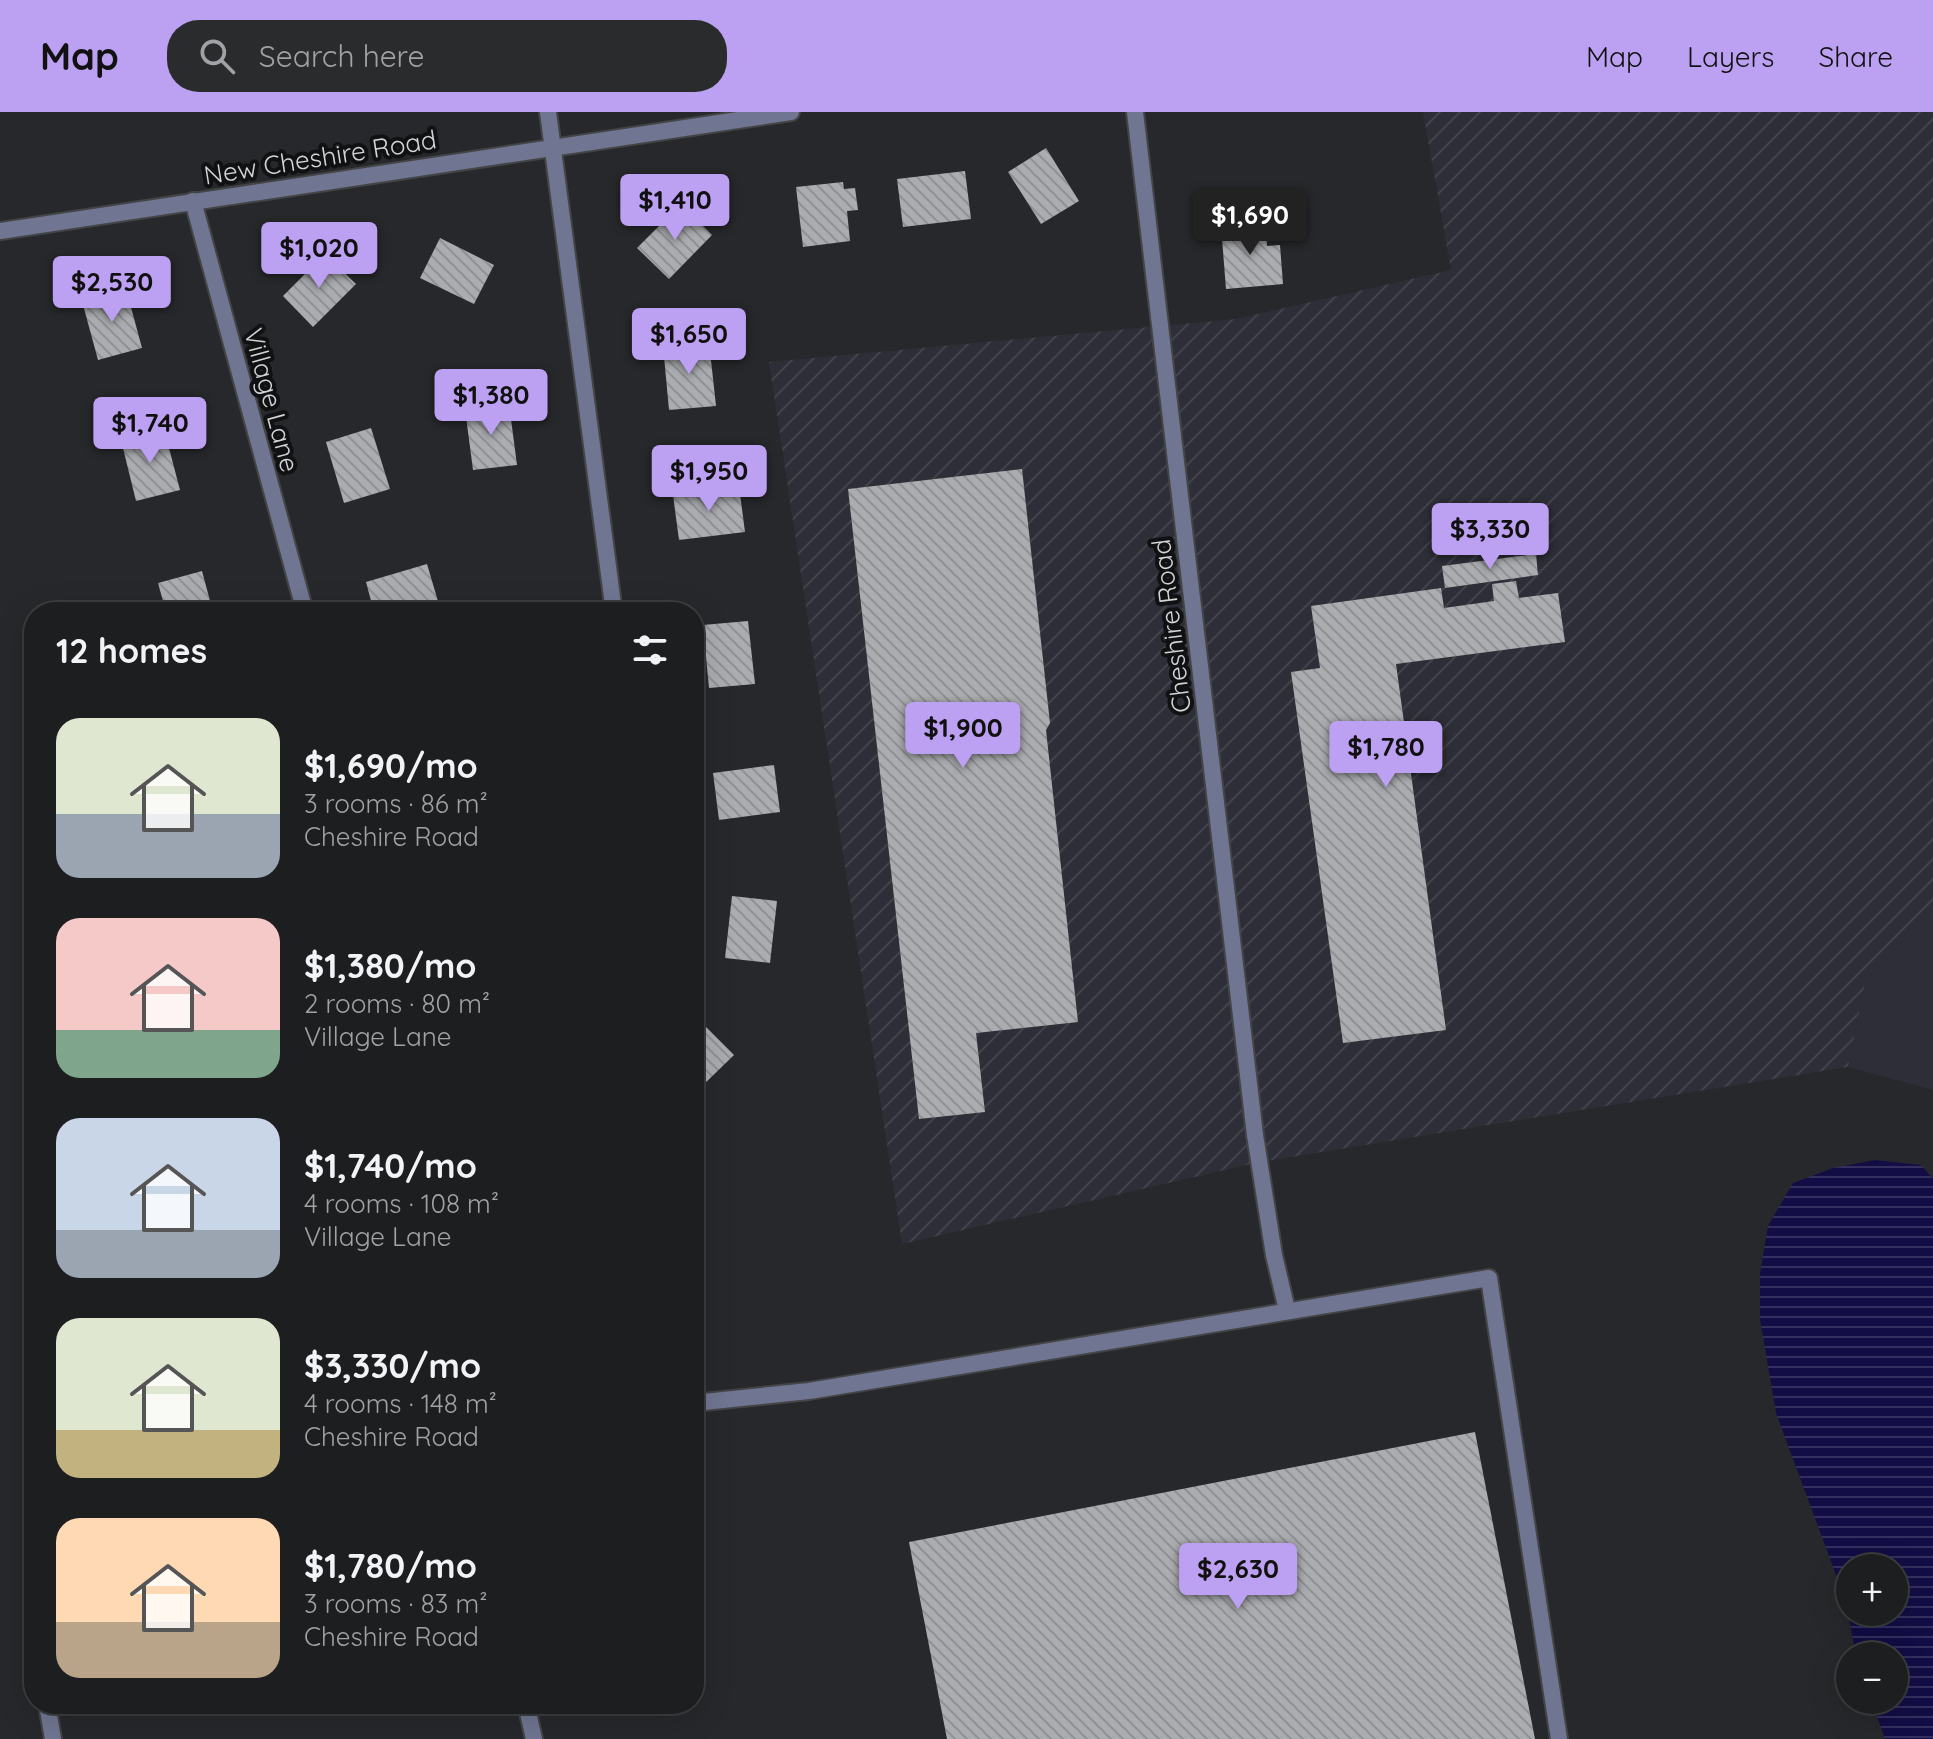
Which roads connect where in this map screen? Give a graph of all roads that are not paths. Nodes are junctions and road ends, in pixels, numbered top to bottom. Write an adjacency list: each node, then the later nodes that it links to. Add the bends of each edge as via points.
1 (548, 112): 4 (street)
2 (791, 112): 4 (street, New Cheshire Road)
3 (1135, 112): 9 (street, Cheshire Road, via 1255,1135)
4 (553, 146): 5 (street, New Cheshire Road); 8 (street)
5 (193, 201): 6 (street, New Cheshire Road); 7 (street, Village Lane)
6 (0, 231)
7 (302, 602)
8 (613, 602)
9 (1287, 1310): 10 (street, via 809,1391); 15 (street, via 1489,1278)
10 (704, 1402)
11 (49, 1714): 13 (street)
12 (528, 1714): 14 (street)
13 (53, 1739)
14 (534, 1739)
15 (1559, 1739)

